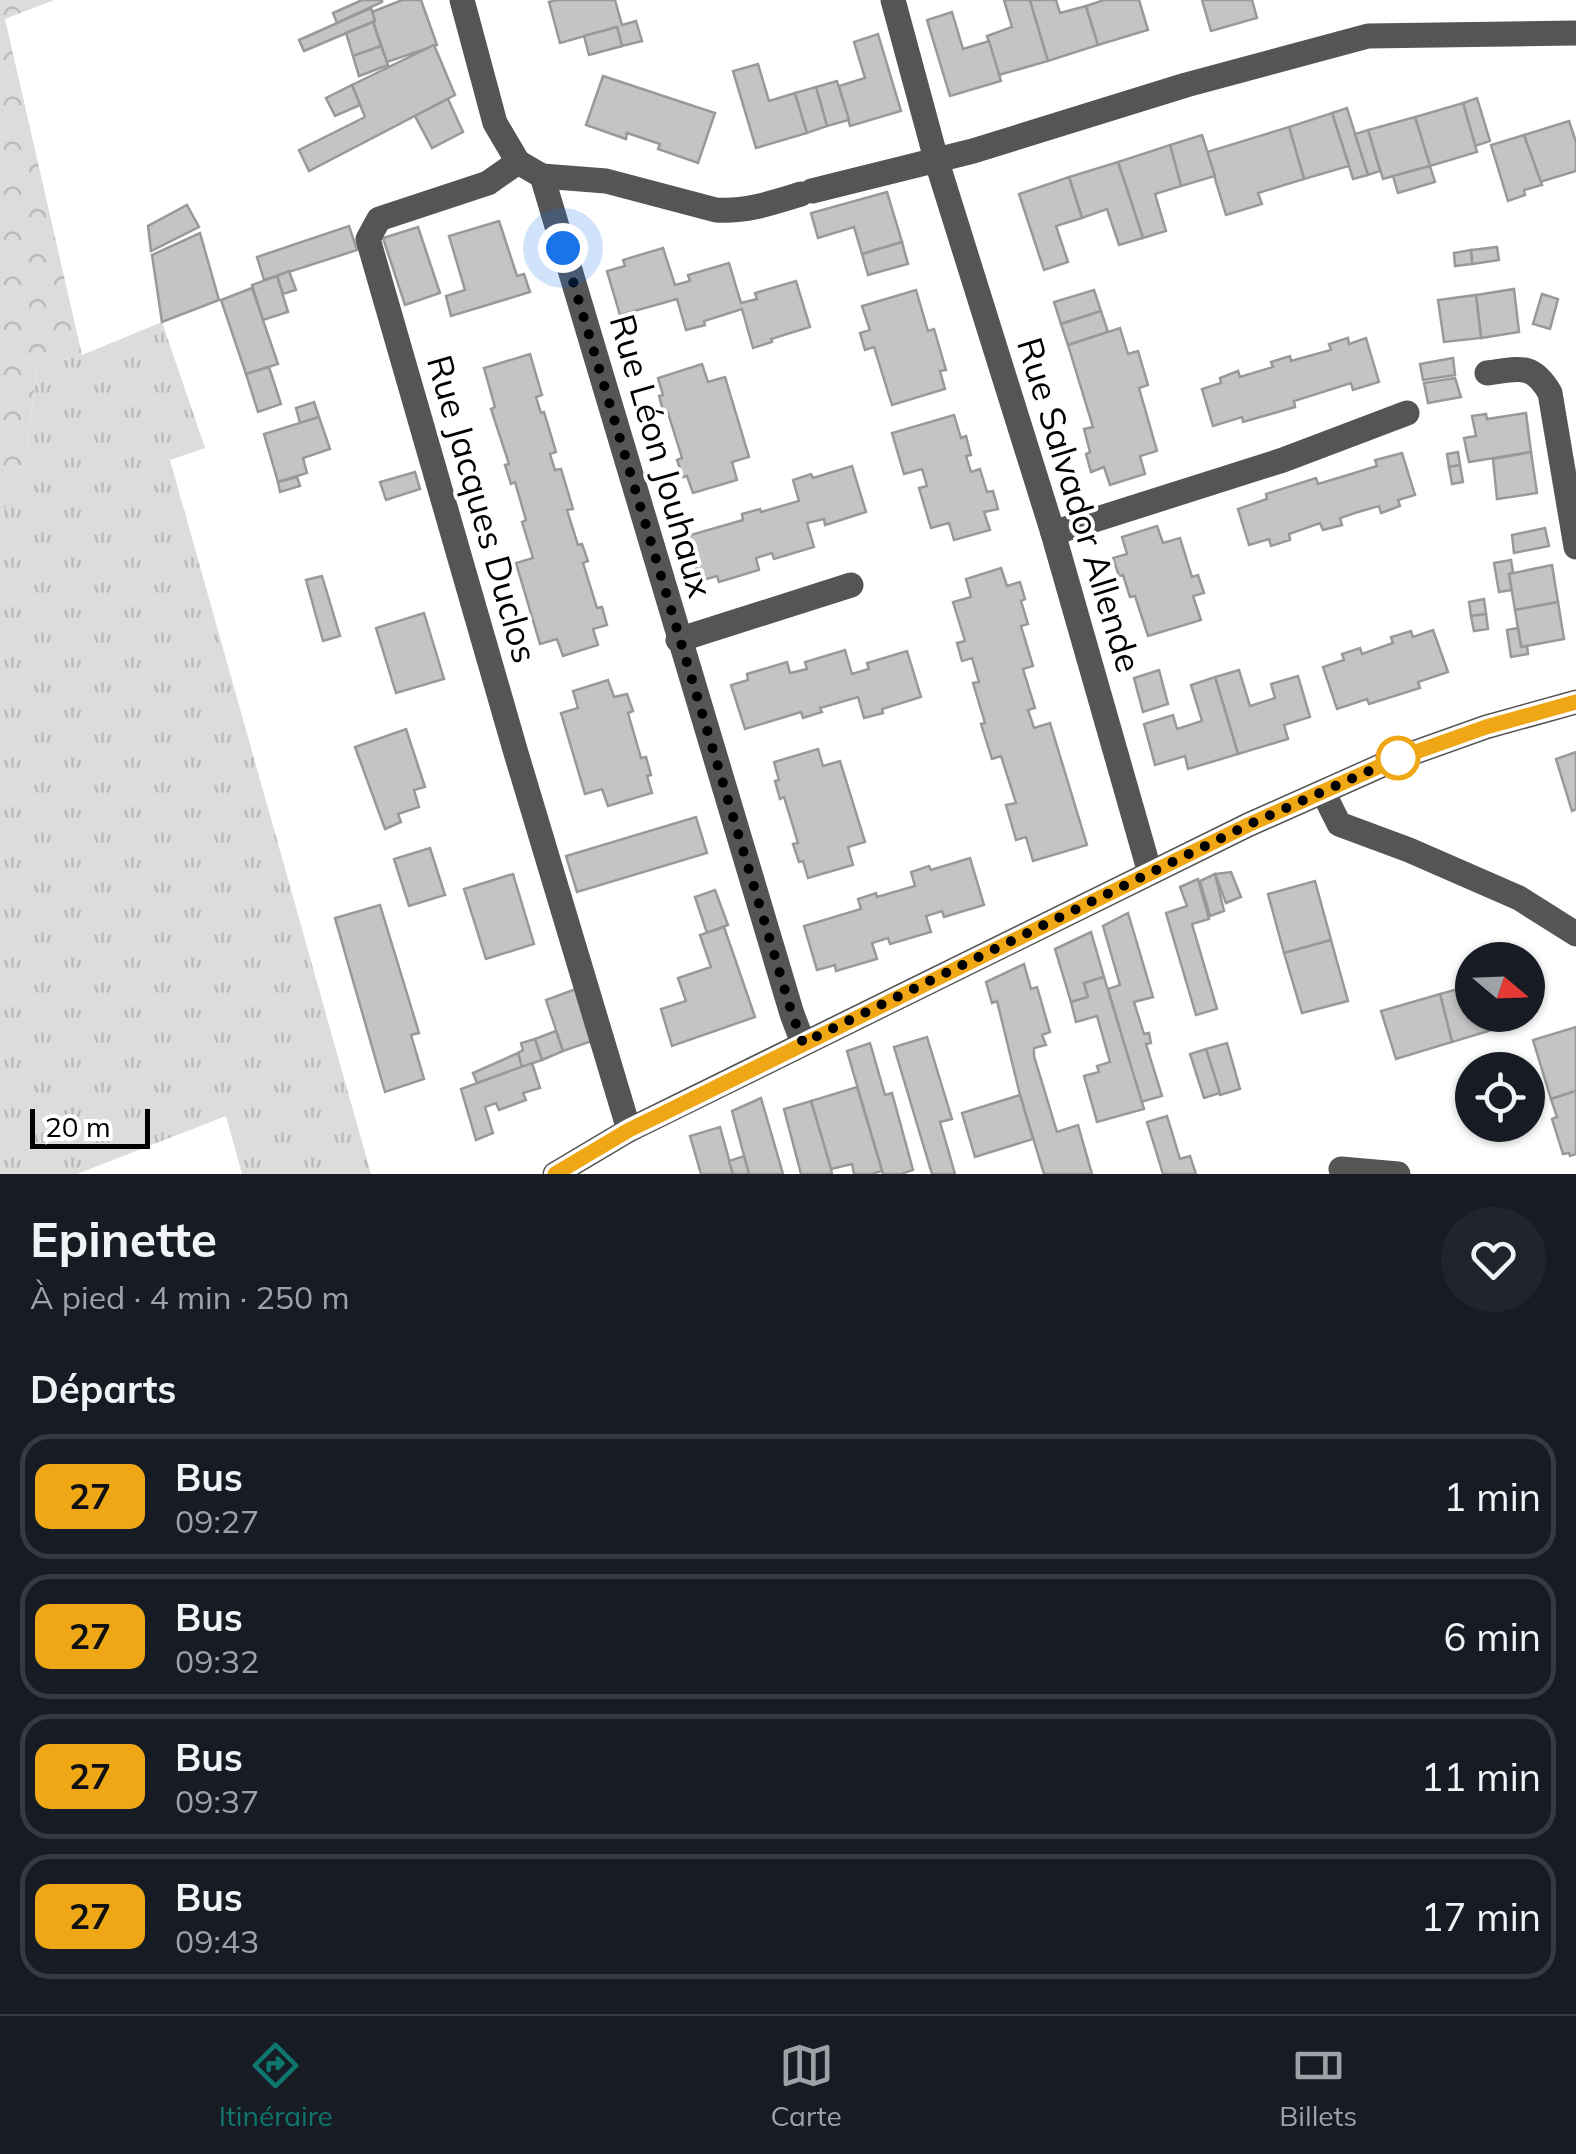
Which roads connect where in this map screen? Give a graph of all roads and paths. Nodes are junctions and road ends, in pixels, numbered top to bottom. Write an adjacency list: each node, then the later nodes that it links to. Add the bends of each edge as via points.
1 (462, 0): 5 (street, via 495,123)
2 (893, 0): 4 (street, Rue Salvador Allende)
3 (1576, 33): 4 (street, via 1368,36)
4 (936, 159): 6 (street, via 734,212 606,180); 9 (street, Rue Salvador Allende)
5 (518, 162): 6 (street); 18 (street, Rue Jacques Duclos, via 488,183 379,219 368,239)
6 (542, 176): 12 (street, Rue Léon Jouhaux)
7 (1487, 374): 10 (street, via 1524,369 1539,375 1550,394)
8 (1407, 413): 9 (street)
9 (1053, 533): 15 (street, Rue Salvador Allende)
10 (1576, 547)
11 (851, 585): 12 (street, Rue Léon Jouhaux)
12 (678, 640): 17 (street, Rue Léon Jouhaux)
13 (1576, 702): 14 (street, via 1396,759)
14 (1323, 792): 15 (street); 16 (street, via 1339,824 1519,898)
15 (1150, 874): 17 (street)
16 (1576, 934)
17 (803, 1043): 18 (street)
18 (629, 1130): 20 (street)
19 (1341, 1168): 21 (street)
20 (556, 1174)
21 (1398, 1174)

